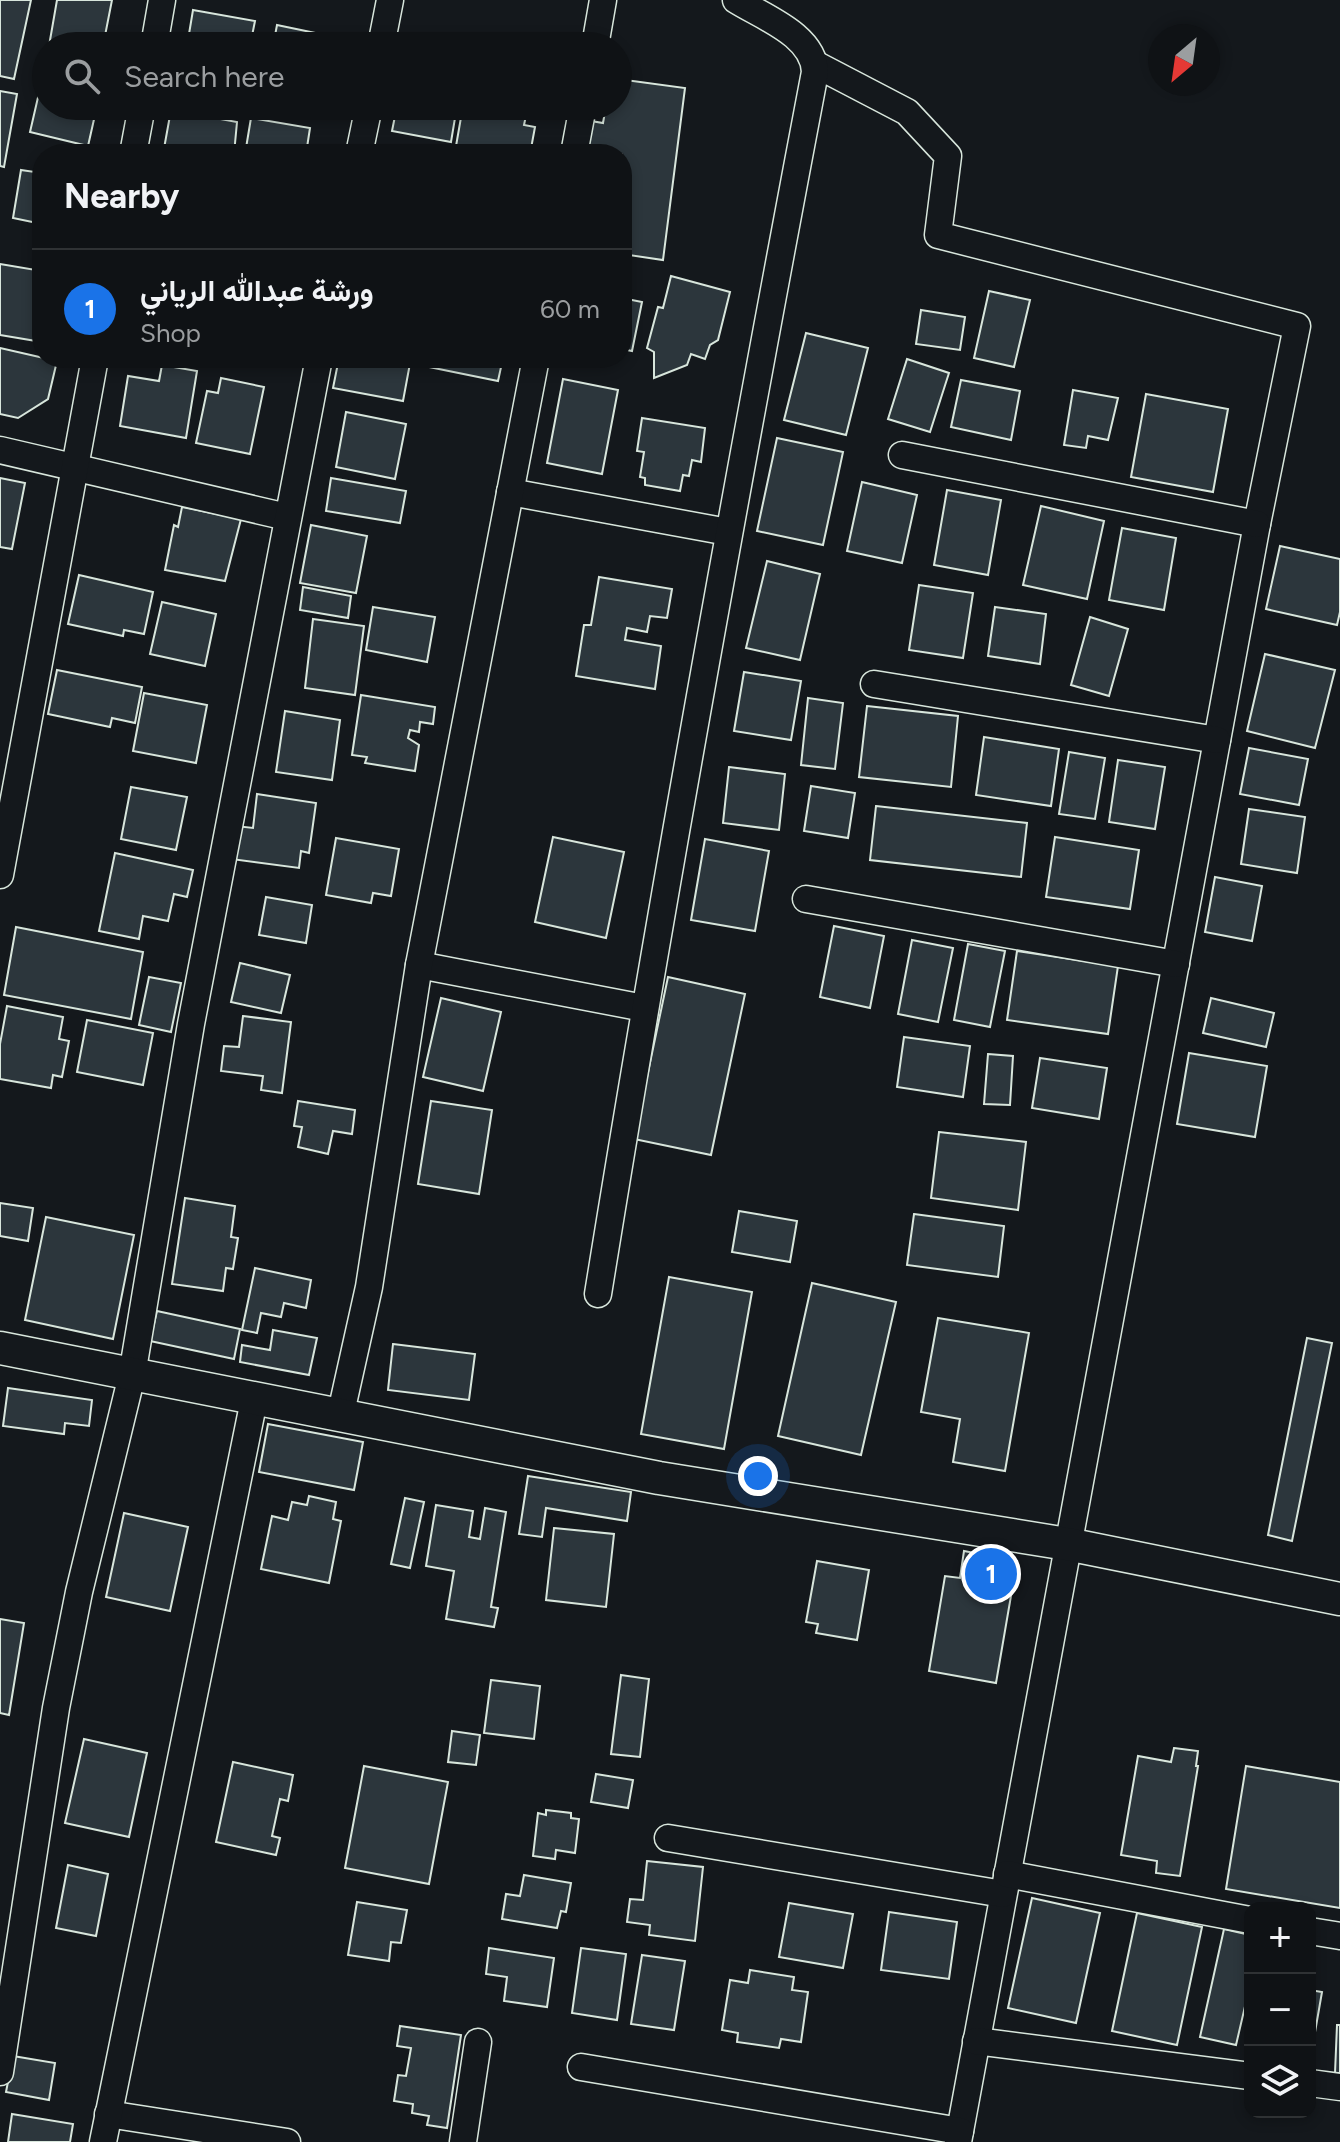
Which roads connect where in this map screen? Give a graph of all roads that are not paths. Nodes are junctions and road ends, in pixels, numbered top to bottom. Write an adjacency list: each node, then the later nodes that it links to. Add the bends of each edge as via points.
1 (162, 0): 5 (street)
2 (390, 0): 6 (street)
3 (603, 0): 7 (street)
4 (736, 0): 8 (street, via 798,38)
5 (156, 32)
6 (384, 32)
7 (597, 32)
8 (815, 64): 23 (street, via 907,112 948,156 938,235 1297,326); 24 (street)
9 (139, 120): 12 (street)
10 (366, 120): 13 (street)
11 (580, 120): 14 (street)
12 (135, 144)
13 (361, 144)
14 (576, 144)
15 (93, 368): 20 (street)
16 (317, 368): 22 (street)
17 (534, 368): 21 (street)
18 (0, 450): 20 (street)
19 (902, 455): 23 (street)
20 (74, 469): 22 (street); 27 (street)
21 (510, 492): 24 (street); 30 (street)
22 (287, 517): 34 (street, via 191,1024)
23 (1257, 524): 26 (street)
24 (728, 532): 31 (street)
25 (874, 684): 26 (street)
26 (1217, 740): 29 (street)
27 (0, 875)
28 (806, 899): 29 (street)
29 (1176, 964): 37 (street)
30 (419, 965): 31 (street); 36 (street, via 369,1287)
31 (644, 1008): 32 (street)
32 (598, 1294)
33 (0, 1348): 34 (street)
34 (132, 1375): 35 (street); 47 (street, via 56,1708)
35 (254, 1400): 36 (street); 51 (street)
36 (340, 1417): 37 (street, via 659,1478)
37 (1067, 1544): 38 (street); 40 (street)
38 (1340, 1599)
39 (668, 1838): 40 (street)
40 (1005, 1884): 41 (street); 44 (street)
41 (1244, 1919)
42 (1316, 1932): 43 (street)
43 (1340, 1936)
44 (976, 2041): 48 (street); 52 (street)
45 (478, 2042): 55 (street)
46 (581, 2067): 52 (street)
47 (0, 2072)
48 (1244, 2075)
49 (1316, 2084): 50 (street)
50 (1340, 2087)
51 (108, 2114): 53 (street); 54 (street)
52 (959, 2136)
53 (103, 2142)
54 (287, 2142)
55 (463, 2142)

